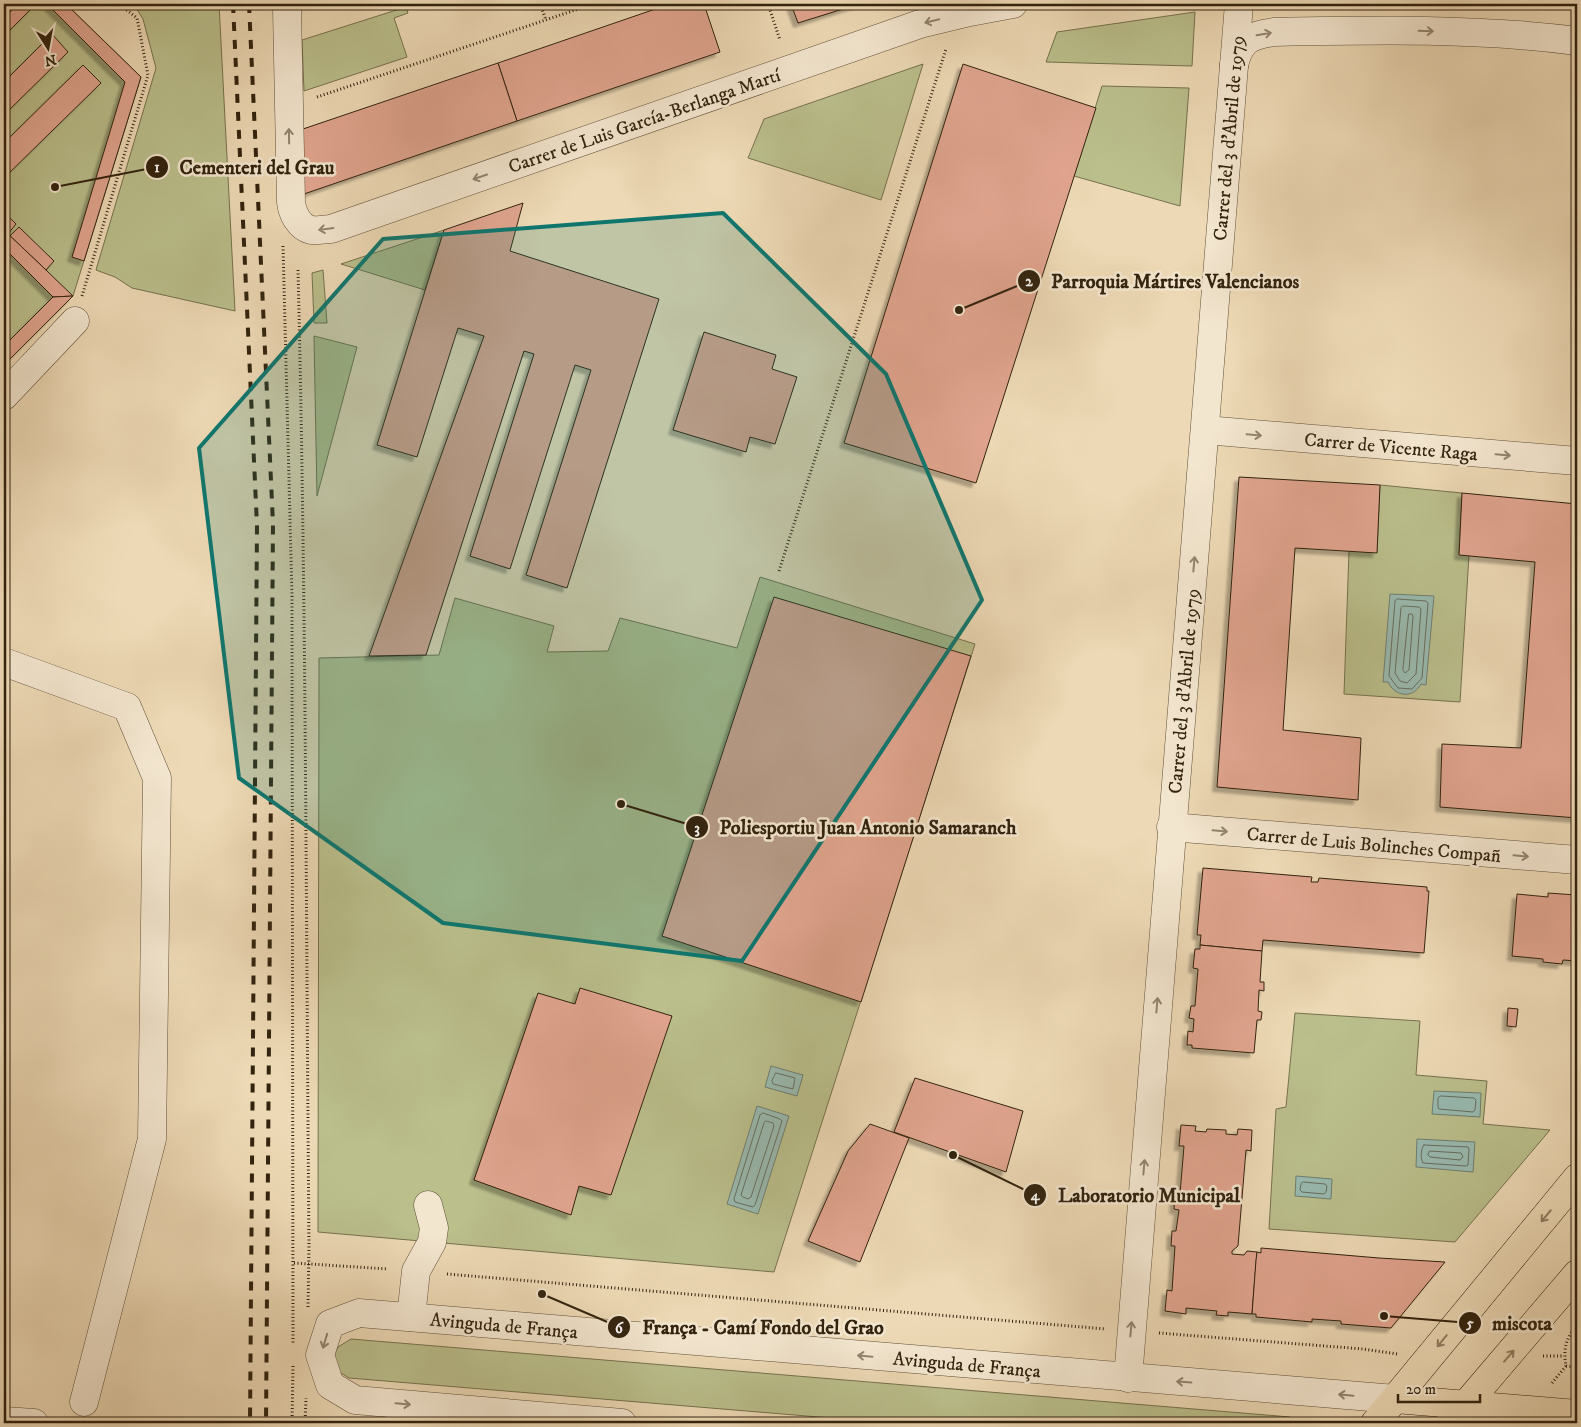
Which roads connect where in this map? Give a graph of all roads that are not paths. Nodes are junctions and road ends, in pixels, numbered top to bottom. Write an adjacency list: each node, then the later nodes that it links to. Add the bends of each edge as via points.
1 (289, 4): 2 (street, Carrer de Luis García-Berlanga Martí, one-way to 1, via 920,24 331,229 312,230 303,226 292,212)
2 (1013, 4)
3 (1238, 4): 5 (street, Carrer del 3 d'Abril de 1979)
4 (1577, 41): 5 (street, one-way to 4, via 1238,50 1246,40 1274,32 1483,33)
5 (1234, 66): 8 (street, Carrer del 3 d'Abril de 1979)
6 (75, 321): 7 (street)
7 (4, 396)
8 (1205, 430): 9 (street, Carrer de Vicente Raga, one-way to 9); 11 (street, Carrer del 3 d'Abril de 1979, one-way to 8)
9 (1577, 462)
10 (4, 662): 19 (street, via 127,707 157,778 152,1140)
11 (1171, 827): 12 (street, Carrer de Luis Bolinches Compañ, one-way to 12); 17 (street, Carrer del 3 d'Abril de 1979, one-way to 11)
12 (1577, 860)
13 (1577, 1178): 18 (main road, one-way to 18)
14 (428, 1205): 16 (street, via 434,1228 432,1242 416,1271)
15 (1577, 1274): 20 (main road, one-way to 15)
16 (411, 1317): 17 (street, Avinguda de França, one-way to 16); 24 (street, Avinguda de França, one-way to 24, via 359,1314 330,1324 320,1355 330,1385 355,1400)
17 (1128, 1378): 18 (street, Avinguda de França, one-way to 17)
18 (1395, 1399): 20 (main road, Avinguda de França); 25 (main road)
19 (84, 1402)
20 (1458, 1414): 21 (main road, Avinguda de França)
21 (1577, 1414)
22 (4, 1421): 23 (street)
23 (34, 1423)
24 (622, 1423)
25 (1375, 1423)

